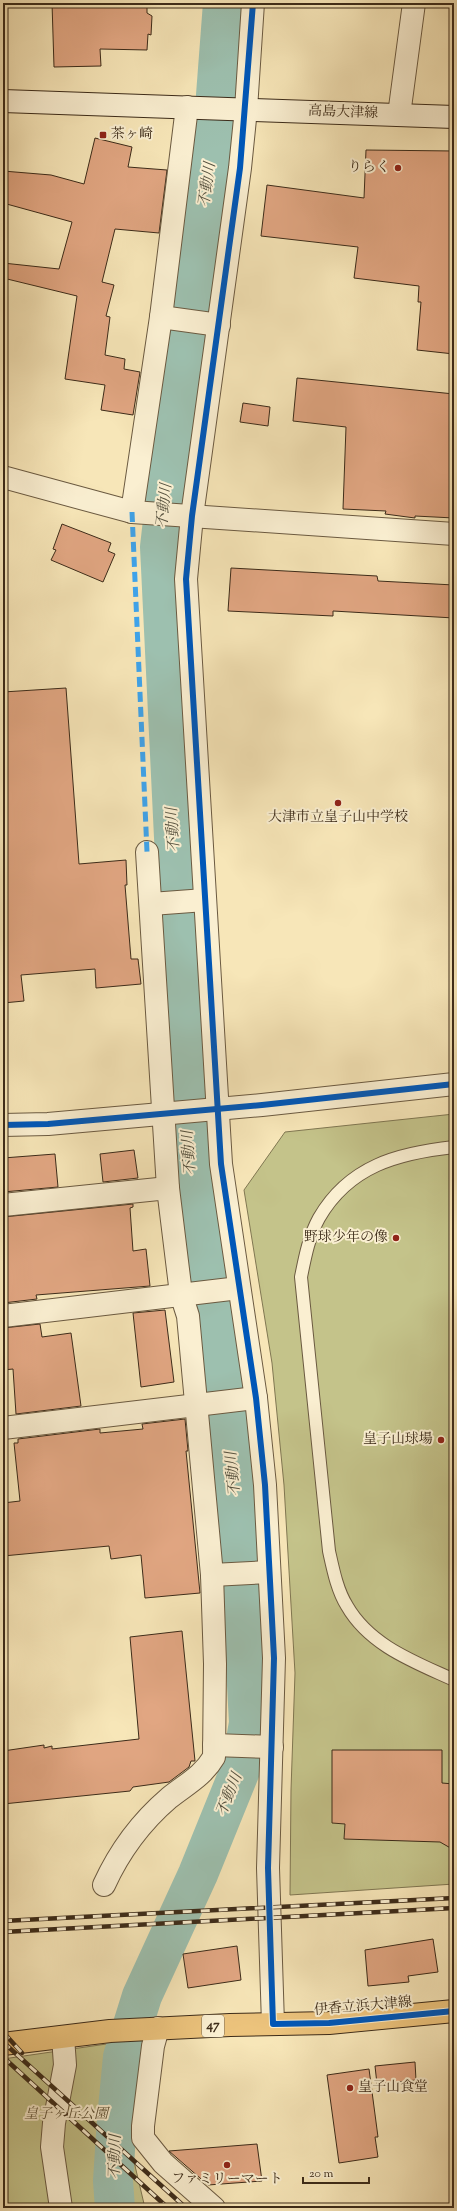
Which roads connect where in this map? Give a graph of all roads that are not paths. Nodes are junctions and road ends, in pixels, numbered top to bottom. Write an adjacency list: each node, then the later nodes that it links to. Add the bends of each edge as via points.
1 (253, 3): 5 (street)
2 (414, 3): 6 (street)
3 (3, 101): 4 (street)
4 (190, 108): 5 (street, 高島大津線); 8 (street)
5 (239, 109): 6 (street, 高島大津線); 9 (street, via 240,168)
6 (399, 115): 7 (street, 高島大津線)
7 (454, 117)
8 (165, 317): 9 (street); 11 (street)
9 (214, 325): 12 (street)
10 (3, 477): 11 (street)
11 (137, 512): 12 (street)
12 (186, 516): 13 (street); 15 (street, via 186,579)
13 (454, 534)
14 (147, 852): 16 (street)
15 (205, 900): 16 (street); 18 (street)
16 (151, 904): 19 (street)
17 (454, 1084): 18 (street)
18 (211, 1109): 19 (street); 24 (street)
19 (163, 1113): 20 (street, via 48,1124); 22 (street)
20 (3, 1125)
21 (454, 1147): 32 (lane, via 424,1150 388,1159 364,1172 340,1190 319,1218 308,1244 301,1277 329,1551 335,1578 347,1606 364,1628 383,1645)
22 (168, 1188): 23 (street); 25 (street)
23 (3, 1205)
24 (238, 1288): 25 (street); 27 (street)
25 (182, 1294): 26 (street); 28 (street, via 188,1316)
26 (3, 1316)
27 (255, 1398): 28 (street); 30 (street, via 265,1485)
28 (199, 1406): 29 (street); 31 (street)
29 (3, 1428)
30 (268, 1572): 31 (street); 34 (street, via 274,1658)
31 (213, 1575): 33 (street)
32 (454, 1680)
33 (215, 1745): 34 (street); 35 (street, via 214,1757 207,1770 168,1799 134,1834 123,1848)
34 (271, 1747): 37 (street, via 268,1889)
35 (104, 1885)
36 (454, 2011): 37 (main road, 伊香立浜大津線 / 47, via 330,2023)
37 (273, 2024): 38 (main road, 伊香立浜大津線 / 47)
38 (155, 2028): 39 (main road, 伊香立浜大津線 / 47); 42 (street, via 143,2138 163,2163)
39 (63, 2037): 40 (main road, 伊香立浜大津線 / 47); 41 (street, via 64,2065 52,2147)
40 (3, 2044)
41 (61, 2208)
42 (214, 2208)

